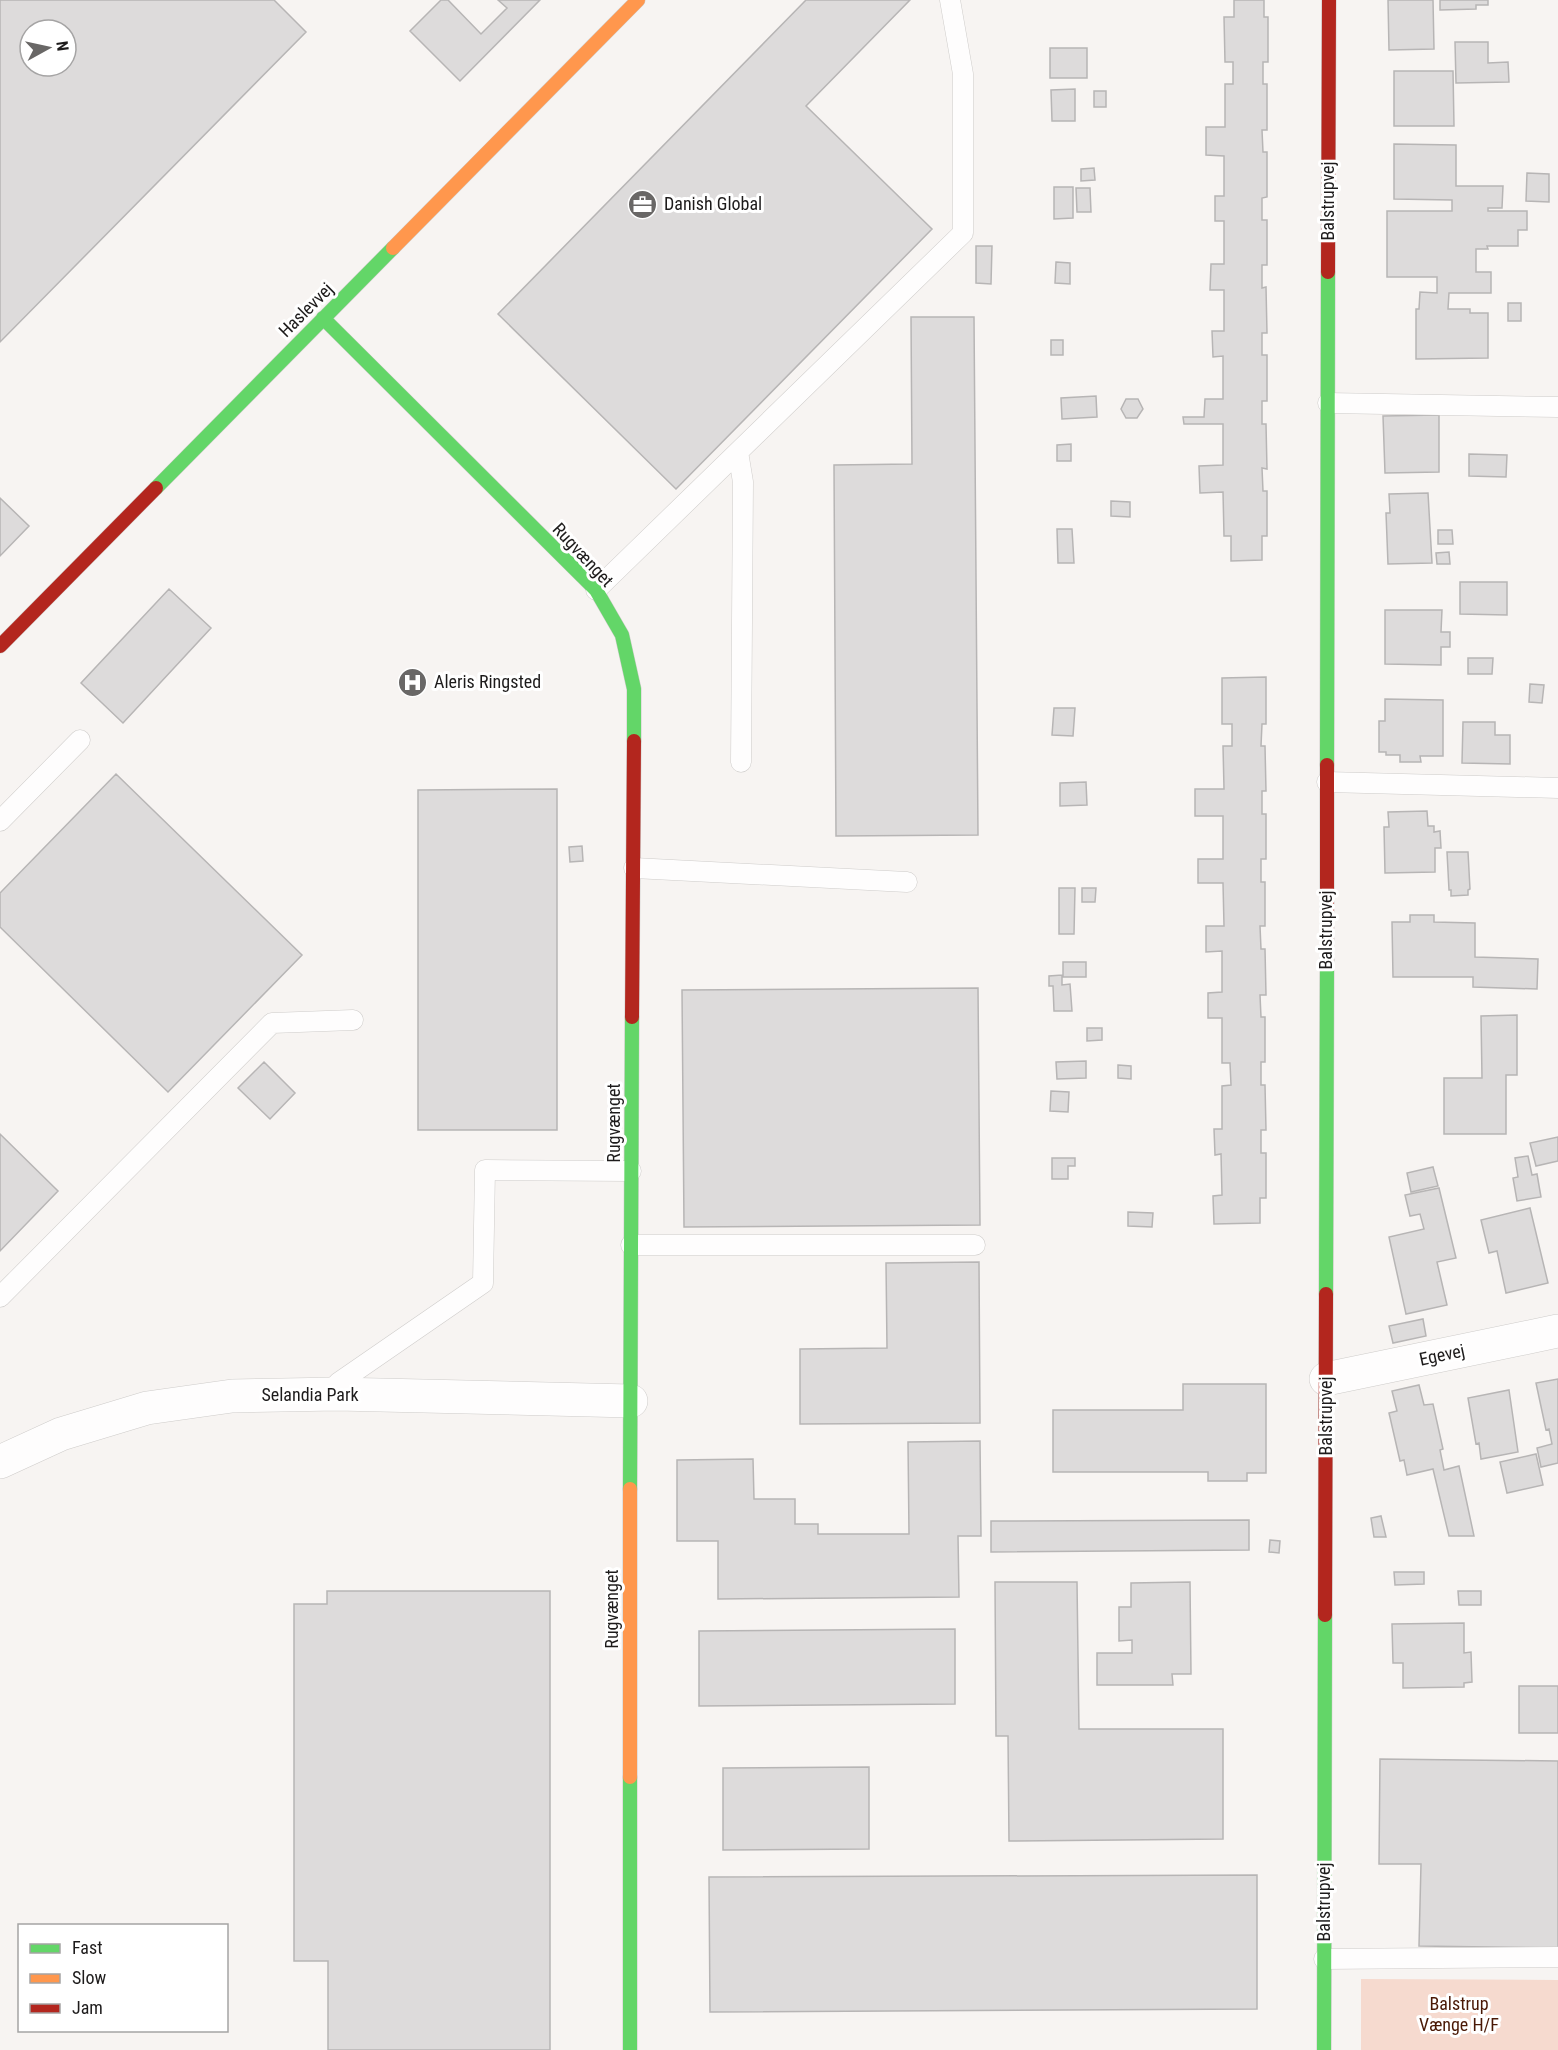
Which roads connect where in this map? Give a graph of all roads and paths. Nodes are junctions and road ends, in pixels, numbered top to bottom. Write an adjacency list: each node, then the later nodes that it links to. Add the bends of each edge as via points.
1 (638, 0): 4 (street, Haslevvej)
2 (950, 0): 7 (lane, via 963,74 963,233)
3 (1329, 0): 5 (street, Balstrupvej)
4 (323, 318): 8 (street, Rugvænget); 9 (street, Haslevvej)
5 (1328, 403): 6 (lane); 12 (street, Balstrupvej)
6 (1558, 407)
7 (738, 452): 8 (lane); 11 (lane, via 743,482)
8 (596, 590): 15 (street, Rugvænget, via 622,635 634,689)
9 (0, 646)
10 (80, 740): 14 (lane)
11 (741, 762)
12 (1327, 782): 13 (lane); 23 (street, Balstrupvej)
13 (1558, 789)
14 (0, 822)
15 (634, 868): 16 (lane); 18 (street, Rugvænget)
16 (907, 882)
17 (353, 1020): 21 (lane, via 272,1023)
18 (631, 1172): 19 (street, Rugvænget); 24 (lane, via 485,1170 483,1283)
19 (631, 1245): 20 (lane); 25 (street, Rugvænget)
20 (975, 1245)
21 (0, 1297)
22 (1558, 1331): 23 (street, Egevej)
23 (1326, 1379): 28 (street, Balstrupvej)
24 (338, 1383)
25 (630, 1401): 26 (street, Selandia Park, via 337,1394 232,1396 147,1408 61,1434); 29 (street, Rugvænget)
26 (0, 1462)
27 (1558, 1957): 28 (lane)
28 (1324, 1959): 30 (street, Balstrupvej)
29 (630, 2050)
30 (1324, 2050)

